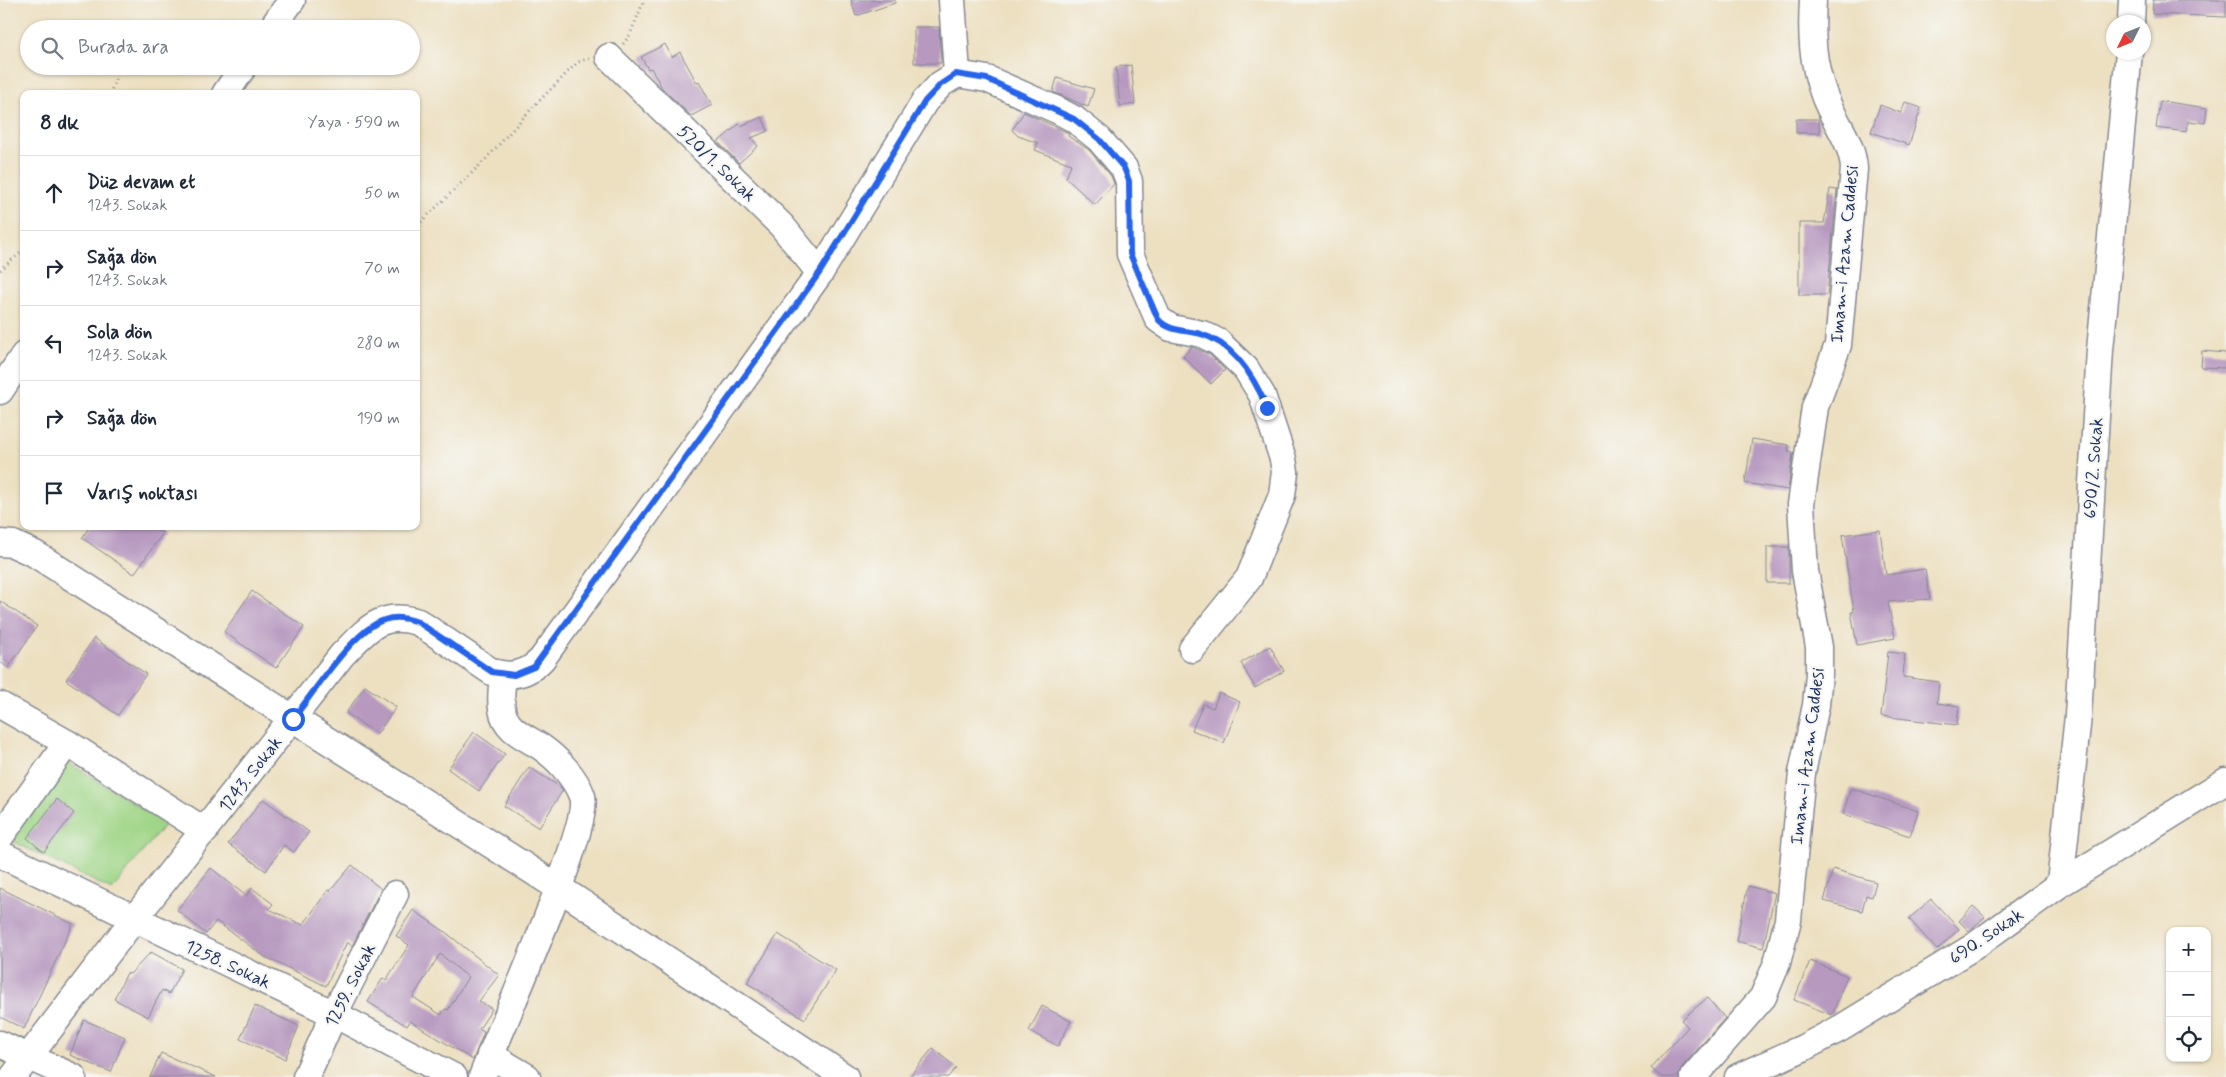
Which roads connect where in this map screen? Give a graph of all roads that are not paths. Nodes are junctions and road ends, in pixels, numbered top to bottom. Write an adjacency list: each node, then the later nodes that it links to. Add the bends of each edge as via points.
1 (292, 0): 6 (street)
2 (952, 0): 9 (street)
3 (1813, 0): 39 (street, Imam-i Azam Caddesi, via 1811,35 1814,56 1824,95 1853,156 1854,169 1838,345 1815,407 1801,504 1805,572 1819,647 1816,705 1802,773 1788,920 1777,963 1763,997)
4 (2132, 0): 5 (street)
5 (2131, 15)
6 (278, 20)
7 (609, 57): 12 (street, 520/1. Sokak, via 782,226)
8 (2128, 60): 25 (street, 690/2. Sokak, via 2100,350 2078,716)
9 (956, 74): 12 (street, via 925,101); 16 (street, via 987,79 1074,119 1109,150 1124,168 1129,181 1130,254 1158,319 1170,328 1211,338 1246,368 1262,395 1283,459 1282,495 1249,578)
10 (238, 75): 11 (street)
11 (228, 90)
12 (820, 272): 17 (street, via 542,659 525,672)
13 (20, 361): 14 (street)
14 (0, 391)
15 (0, 542): 19 (street, via 35,554)
16 (1192, 649)
17 (503, 675): 19 (street, 1243. Sokak, via 492,672 418,622 400,618 383,620 372,625 342,655); 26 (street, via 502,709 508,723 520,735 554,757 566,770 582,798 583,812)
18 (0, 705): 20 (street)
19 (293, 719): 22 (street, 1243. Sokak); 26 (street)
20 (67, 742): 22 (street); 23 (street)
21 (2226, 781): 25 (street, 690. Sokak)
22 (205, 831): 28 (street, 1243. Sokak)
23 (0, 836)
24 (0, 854): 28 (street, 1258. Sokak)
25 (2060, 884): 40 (street, 690. Sokak, via 1973,947 1841,1028)
26 (559, 888): 31 (street); 33 (street)
27 (396, 894): 29 (street, 1259. Sokak)
28 (134, 919): 29 (street, 1258. Sokak); 32 (street, 1243. Sokak)
29 (334, 1014): 35 (street, 1259. Sokak); 36 (street, 1258. Sokak)
30 (0, 1044): 32 (street)
31 (486, 1066): 37 (street)
32 (20, 1067): 34 (street)
33 (820, 1069): 38 (street)
34 (74, 1077)
35 (306, 1077)
36 (454, 1077)
37 (527, 1077)
38 (844, 1077)
39 (1693, 1077)
40 (1738, 1077)

